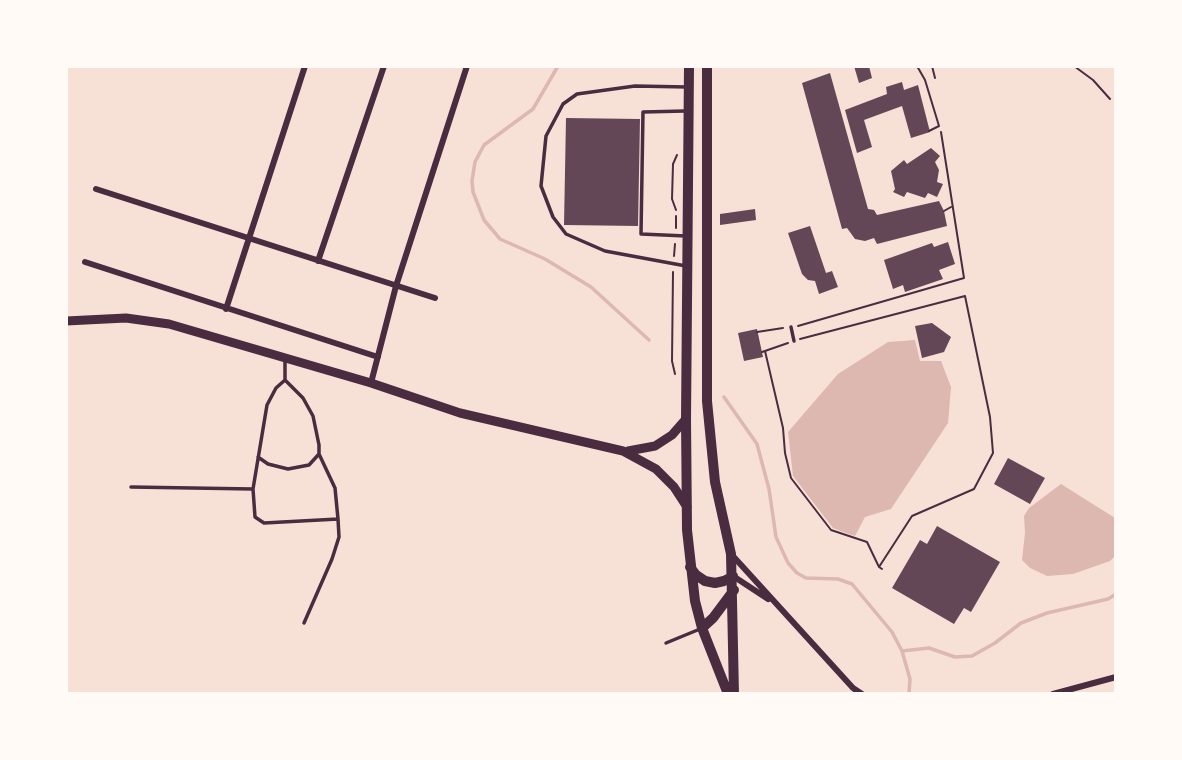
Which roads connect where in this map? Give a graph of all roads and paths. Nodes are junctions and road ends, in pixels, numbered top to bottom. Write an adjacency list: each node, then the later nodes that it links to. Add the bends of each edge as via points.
1 (304, 66): 23 (street)
2 (384, 66): 24 (street)
3 (467, 66): 28 (street)
4 (689, 66): 10 (main road)
5 (707, 66): 52 (main road, via 706,401 712,461)
6 (918, 66): 13 (path, via 939,126)
7 (932, 66): 9 (path)
8 (1074, 66): 11 (path)
9 (935, 78)
10 (689, 87): 12 (main road); 26 (lane, via 635,86 577,94 563,104 546,136 541,186 553,217 566,234 605,251)
11 (1110, 99)
12 (688, 111): 21 (lane, via 643,112 641,234); 22 (main road)
13 (929, 131)
14 (941, 132): 17 (path)
15 (677, 154): 21 (path, via 671,199 677,212)
16 (939, 170): 17 (path)
17 (947, 170): 19 (path)
18 (96, 189): 23 (street)
19 (952, 206): 20 (path); 32 (path, via 964,278)
20 (944, 211)
21 (675, 236): 22 (lane); 26 (path)
22 (688, 236): 27 (main road)
23 (248, 238): 24 (street); 30 (street)
24 (318, 261): 28 (street)
25 (85, 262): 30 (street)
26 (673, 265): 27 (lane); 41 (path, via 671,361)
27 (688, 266): 44 (main road)
28 (396, 286): 29 (street); 39 (street)
29 (435, 298)
30 (226, 309): 39 (street)
31 (66, 321): 40 (main road, via 126,318 169,324)
32 (797, 326)
33 (791, 327): 37 (lane)
34 (783, 328): 35 (path)
35 (757, 332)
36 (800, 339): 54 (path, via 965,296 990,416 993,453 974,489 912,516)
37 (794, 341)
38 (789, 343): 54 (path, via 763,352 791,478 831,530 867,542)
39 (378, 357): 43 (street)
40 (285, 359): 42 (lane); 43 (main road)
41 (676, 376)
42 (285, 380): 46 (lane, via 313,416); 47 (lane, via 267,405)
43 (371, 383): 45 (main road, via 471,415)
44 (685, 419): 45 (main road, via 655,446); 50 (main road)
45 (623, 451): 50 (main road, via 656,469)
46 (318, 454): 47 (lane, via 309,465 288,469); 51 (lane, via 335,488)
47 (258, 457): 49 (lane)
48 (131, 487): 49 (lane)
49 (253, 489): 51 (lane, via 255,517 264,523)
50 (688, 509): 53 (main road)
51 (338, 519): 59 (lane, via 339,537 332,559)
52 (732, 554): 56 (main road); 58 (street)
53 (690, 567): 56 (main road, via 705,581 715,583); 60 (main road)
54 (879, 567): 55 (path)
55 (882, 569)
56 (733, 576): 57 (main road); 58 (street)
57 (734, 590): 60 (main road); 65 (main road)
58 (776, 604): 63 (street)
59 (303, 623)
60 (702, 628): 61 (lane); 64 (main road)
61 (666, 643)
62 (1115, 677): 67 (street)
63 (853, 691): 66 (street)
64 (727, 694)
65 (734, 694)
66 (862, 694)
67 (1053, 694)

